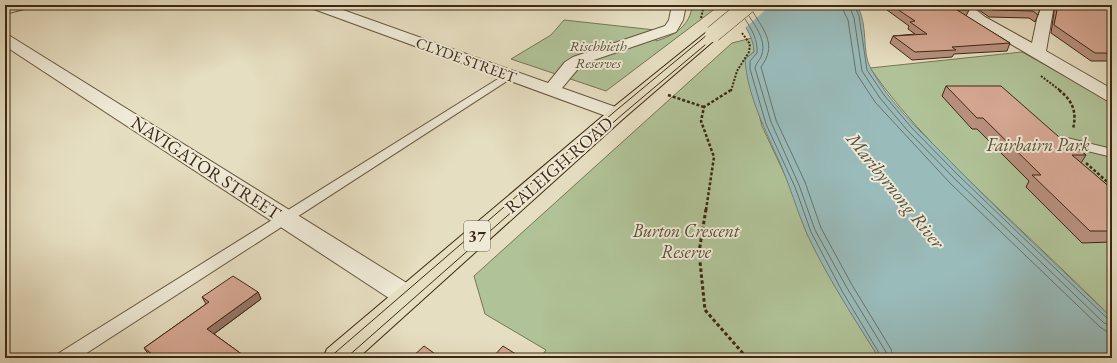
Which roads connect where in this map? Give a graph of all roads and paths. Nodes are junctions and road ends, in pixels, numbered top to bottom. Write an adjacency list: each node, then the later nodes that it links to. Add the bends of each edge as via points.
1 (23, 5): 8 (street)
2 (316, 5): 13 (street, CLYDE STREET)
3 (680, 5): 16 (street, via 671,29 579,60)
4 (704, 5): 9 (path)
5 (748, 5): 20 (main road, 37, bridge)
6 (961, 5): 12 (street, via 980,20)
7 (1047, 5): 12 (street)
8 (5, 10)
9 (701, 22)
10 (738, 27): 19 (path, via 750,44 749,52 737,71 731,92)
11 (5, 40): 23 (street, NAVIGATOR STREET)
12 (1038, 52): 15 (street); 21 (path, via 1028,58 1033,69 1070,101 1077,112 1073,132)
13 (509, 75): 16 (street, CLYDE STREET); 23 (lane)
14 (1112, 79): 15 (street)
15 (1087, 82): 18 (street)
16 (551, 90): 20 (street, CLYDE STREET)
17 (668, 95): 19 (path)
18 (1112, 96)
19 (704, 107): 27 (path, via 701,120 714,157 699,252 705,310)
20 (617, 114): 24 (main road, RALEIGH ROAD / 37)
21 (1063, 141): 22 (lane)
22 (1112, 153)
23 (284, 218): 24 (street, NAVIGATOR STREET); 25 (lane)
24 (408, 297): 26 (main road, RALEIGH ROAD / 37)
25 (65, 358)
26 (338, 358)
27 (747, 358)

